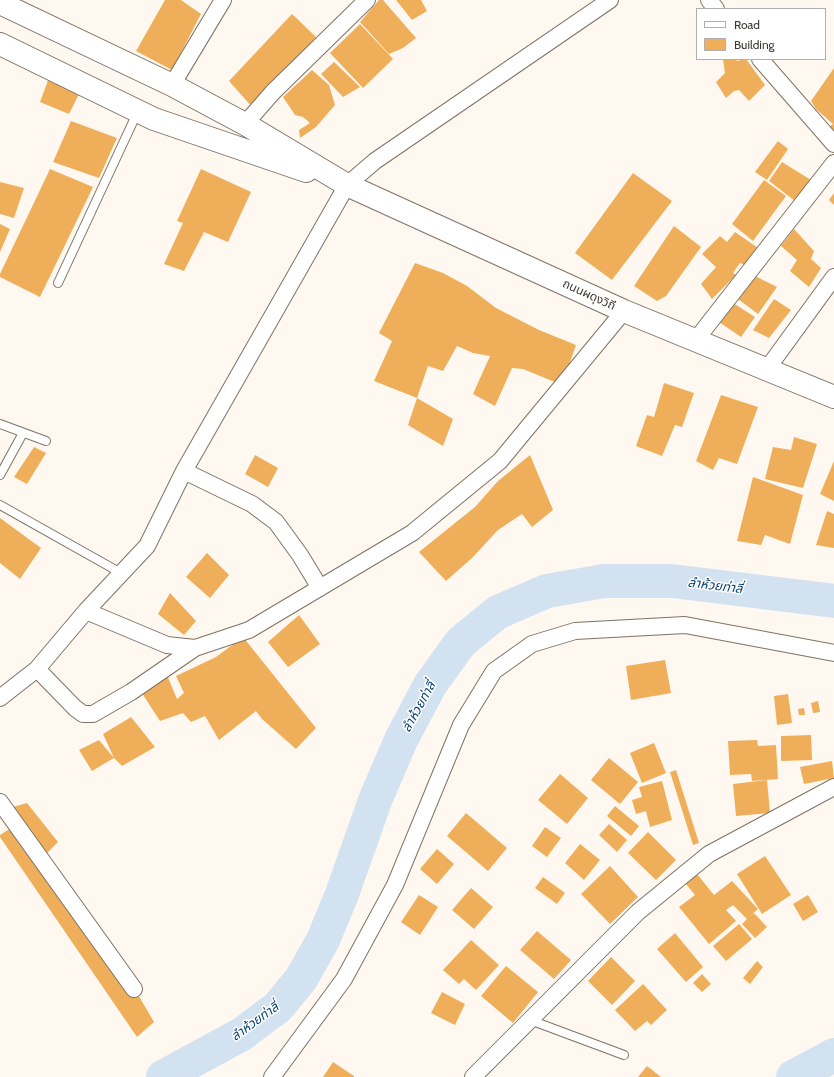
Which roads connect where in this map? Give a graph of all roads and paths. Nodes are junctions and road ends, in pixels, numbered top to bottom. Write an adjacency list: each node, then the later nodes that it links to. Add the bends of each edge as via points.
1 (223, 0): 9 (street)
2 (367, 0): 11 (street, via 273,92)
3 (610, 0): 14 (street, via 376,161)
4 (709, 0): 6 (street)
5 (0, 3): 9 (main road)
6 (715, 8)
7 (2, 50): 10 (main road)
8 (761, 60): 12 (street)
9 (172, 85): 11 (main road)
10 (138, 111): 14 (main road, via 154,119); 16 (lane)
11 (245, 124): 14 (main road)
12 (834, 144)
13 (834, 163): 18 (street)
14 (347, 184): 17 (main road, ถนนผดุงวิถี); 24 (street)
15 (834, 277): 19 (street)
16 (58, 283)
17 (624, 311): 18 (main road, ถนนผดุงวิถี); 28 (street, via 500,461 412,533)
18 (695, 341): 19 (main road, ถนนผดุงวิถี)
19 (767, 369): 20 (main road, ถนนผดุงวิถี)
20 (834, 397)
21 (0, 424): 22 (lane)
22 (23, 433): 23 (lane); 25 (lane)
23 (46, 441)
24 (184, 471): 27 (street, via 147,546); 28 (street, via 252,504 276,522)
25 (0, 475)
26 (0, 505): 27 (lane)
27 (121, 573): 29 (street)
28 (320, 588): 30 (street, via 249,630)
29 (86, 611): 30 (street, via 167,645); 32 (street)
30 (195, 648): 32 (street, via 131,692 93,714 83,714 75,708)
31 (834, 653): 39 (street, via 686,625 591,630 575,631 532,644 494,671 461,725 395,885 344,979)
32 (37, 669): 33 (street)
33 (0, 698)
34 (834, 787): 37 (street, via 708,854 638,912)
35 (0, 802): 36 (street)
36 (134, 989)
37 (530, 1020): 38 (lane); 40 (street)
38 (624, 1055)
39 (272, 1077)
40 (473, 1077)

